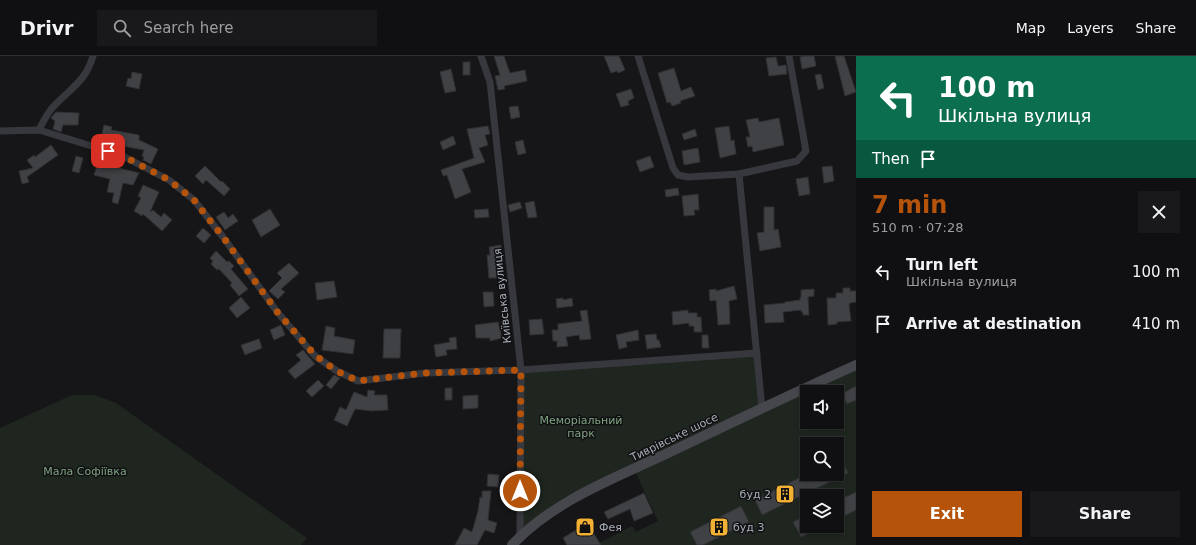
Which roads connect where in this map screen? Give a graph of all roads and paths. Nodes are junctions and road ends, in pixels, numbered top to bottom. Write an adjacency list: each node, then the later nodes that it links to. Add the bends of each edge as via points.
1 (93, 56): 5 (street, via 83,78 53,107)
2 (481, 56): 10 (street, Київська вулиця, via 490,82)
3 (638, 56): 7 (street, via 673,168 678,175 688,177)
4 (789, 56): 7 (street, via 806,151 797,161)
5 (39, 130): 6 (street); 10 (street, via 121,155 169,180 194,200 278,313 316,356 337,371 358,381 425,373)
6 (0, 131)
7 (739, 174): 8 (street)
8 (757, 353): 10 (street); 11 (street)
9 (856, 365): 11 (main road, Тиврівське шосе)
10 (521, 370): 12 (street, Київська вулиця)
11 (762, 408): 12 (main road, Тиврівське шосе, via 591,490 549,514)
12 (520, 536): 13 (main road, Тиврівське шосе)
13 (512, 545)

